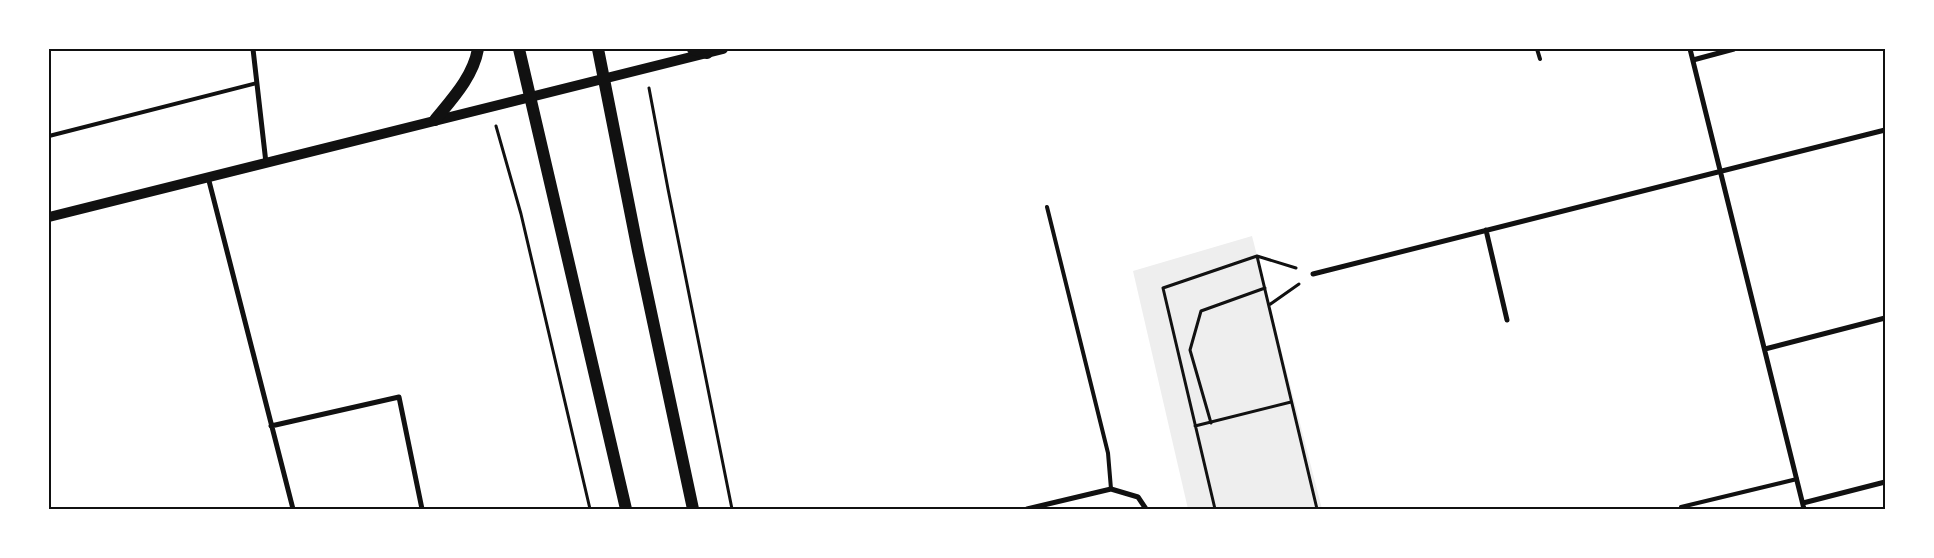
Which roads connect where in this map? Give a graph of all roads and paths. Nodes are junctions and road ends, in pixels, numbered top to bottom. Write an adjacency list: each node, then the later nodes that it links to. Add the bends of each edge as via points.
1 (253, 49): 14 (street)
2 (478, 49): 17 (main road, via 465,81)
3 (518, 49): 15 (main road)
4 (598, 49): 13 (main road)
5 (693, 49): 9 (main road)
6 (1538, 49): 10 (lane)
7 (1690, 49): 11 (street)
8 (1734, 49): 11 (street)
9 (715, 50): 12 (main road)
10 (1540, 60)
11 (1693, 60): 21 (street)
12 (646, 68): 13 (main road); 47 (path)
13 (604, 79): 15 (main road); 46 (main road)
14 (257, 82): 19 (lane); 20 (street)
15 (530, 97): 16 (main road); 45 (main road)
16 (490, 107): 17 (main road); 44 (path, via 521,214)
17 (435, 120): 20 (main road)
18 (1885, 130): 21 (street)
19 (49, 136)
20 (266, 163): 22 (main road)
21 (1720, 172): 25 (street); 32 (street)
22 (208, 177): 24 (main road); 35 (street)
23 (1048, 207): 39 (lane, via 1108,453)
24 (49, 217)
25 (1486, 230): 27 (street); 31 (street)
26 (1257, 256): 27 (path); 28 (path); 36 (path, via 1163,288)
27 (1313, 274): 29 (path)
28 (1264, 288): 29 (path); 34 (path, via 1201,311 1190,350)
29 (1269, 306): 33 (path)
30 (1885, 318): 32 (street)
31 (1507, 320)
32 (1764, 349): 37 (street)
33 (1292, 402): 34 (path); 51 (path)
34 (1211, 422): 36 (path)
35 (272, 426): 42 (street); 43 (street, via 398,397)
36 (1195, 426): 50 (path)
37 (1797, 480): 40 (street); 41 (lane)
38 (1885, 482): 40 (street)
39 (1111, 489): 48 (street); 49 (street, via 1138,497)
40 (1804, 506)
41 (1681, 507)
42 (292, 509)
43 (422, 509)
44 (590, 509)
45 (626, 509)
46 (693, 509)
47 (732, 509)
48 (1027, 509)
49 (1146, 509)
50 (1214, 509)
51 (1316, 509)

